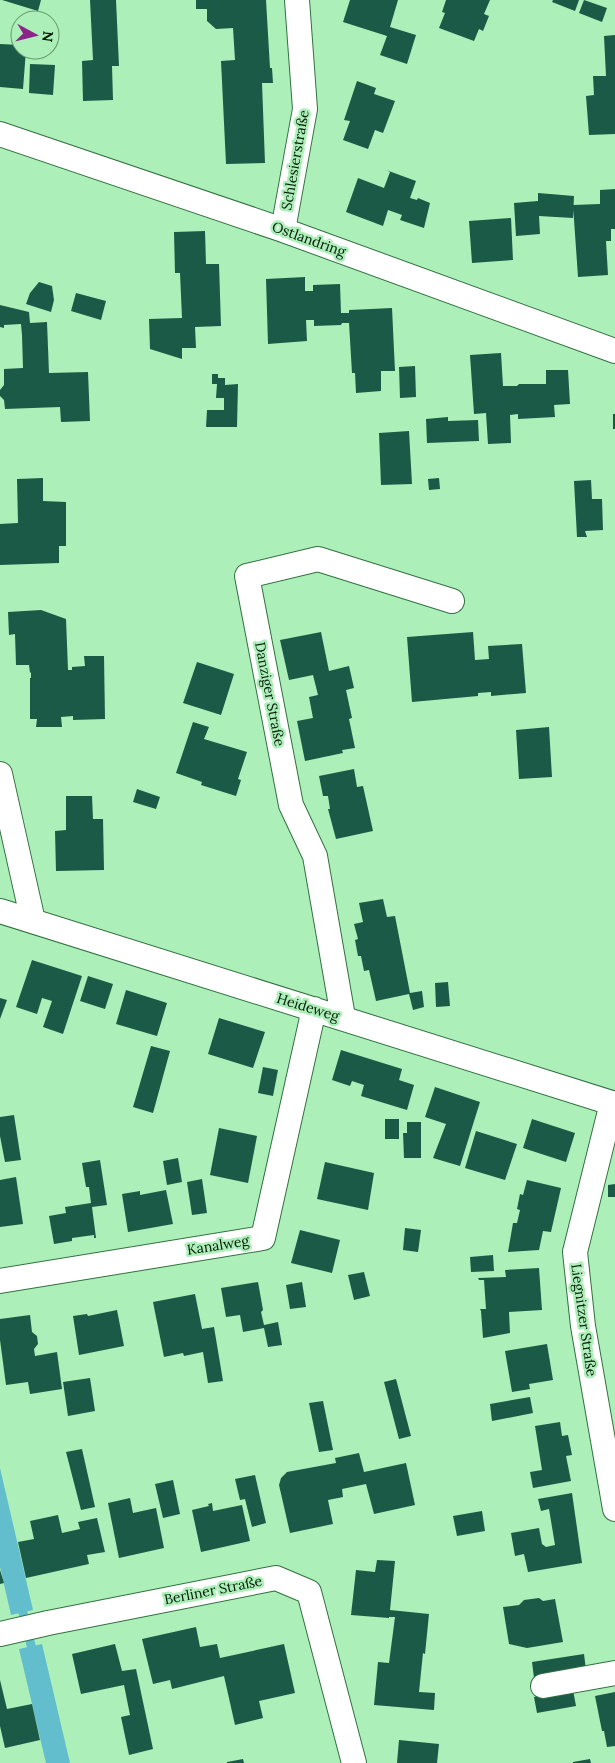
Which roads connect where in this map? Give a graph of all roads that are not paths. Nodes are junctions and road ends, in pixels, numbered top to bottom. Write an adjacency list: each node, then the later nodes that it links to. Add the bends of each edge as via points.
1 (297, 0): 3 (street, Schlesierstraße, via 305,109)
2 (0, 134): 3 (street, Ostlandring)
3 (283, 230): 4 (street, Ostlandring)
4 (615, 351)
5 (452, 600): 10 (street, Danziger Straße, via 318,560 247,576 291,805 315,856)
6 (0, 774): 8 (street)
7 (0, 911): 8 (street, Heideweg)
8 (33, 921): 9 (street, Heideweg)
9 (314, 1009): 10 (street, Heideweg); 12 (street, Kanalweg, via 263,1238)
10 (342, 1018): 11 (street, Heideweg)
11 (614, 1103): 13 (street, Liegnitzer Straße, via 575,1252 583,1326)
12 (0, 1281)
13 (615, 1509)
14 (4, 1633): 17 (street, Berliner Straße, via 276,1578 309,1592)
15 (615, 1673): 16 (street)
16 (543, 1686)
17 (354, 1763)

